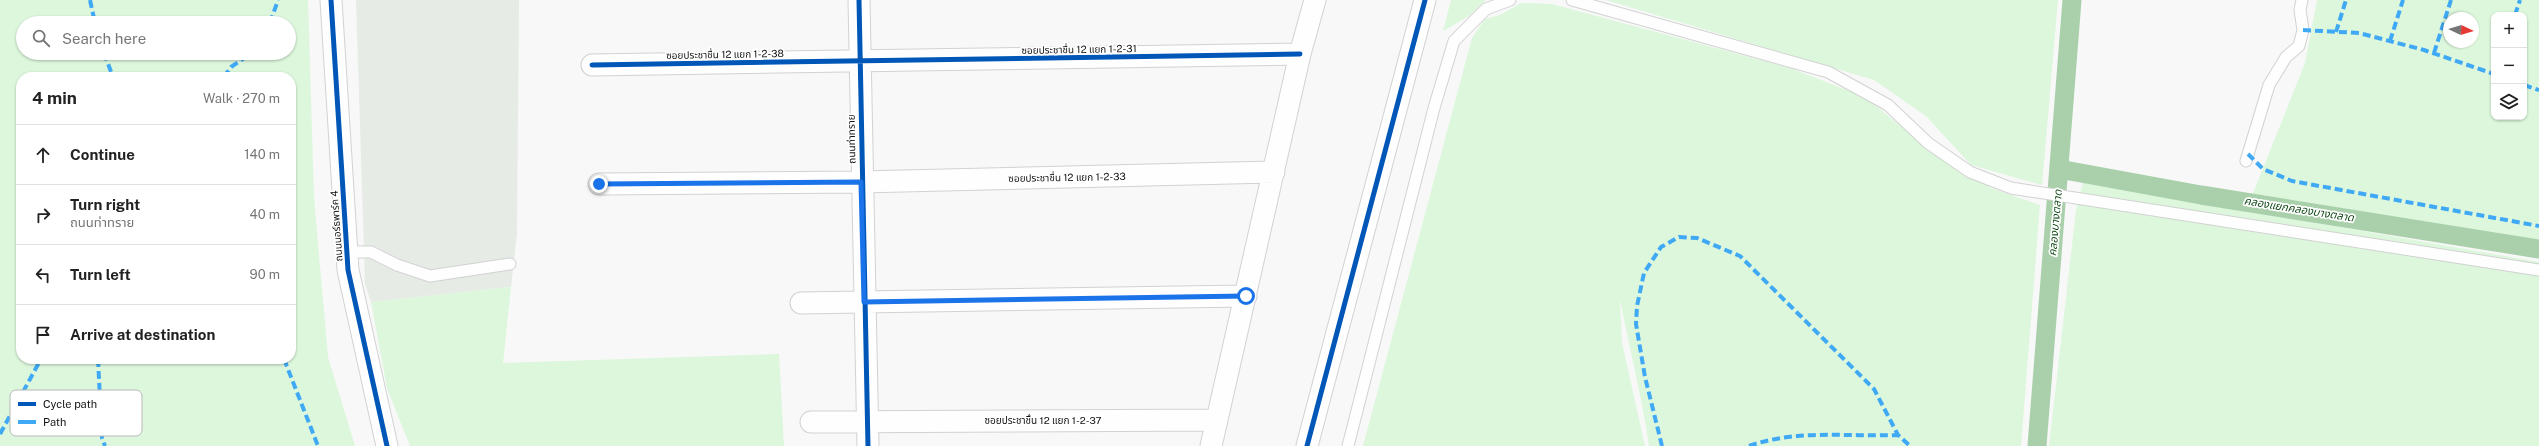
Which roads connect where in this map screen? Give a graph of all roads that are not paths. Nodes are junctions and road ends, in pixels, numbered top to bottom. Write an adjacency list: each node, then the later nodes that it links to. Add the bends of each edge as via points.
1 (330, 0): 15 (street, ถนนนอร์ธพาร์ค 4)
2 (859, 0): 9 (street, ถนนท่าทราย)
3 (1315, 0): 8 (street)
4 (1425, 0): 27 (street)
5 (1510, 0): 28 (lane, via 1486,9 1454,41 1434,108)
6 (1572, 0): 17 (lane, via 1828,72 1888,105 1928,143 1970,172 2011,188)
7 (2302, 0): 11 (lane, via 2300,10 2303,30 2299,46 2286,57 2269,85)
8 (1300, 54): 9 (street, ซอยประชาชื่น 12 แยก 1-2-31); 12 (street)
9 (859, 61): 10 (street, ซอยประชาชื่น 12 แยก 1-2-38); 13 (street, ถนนท่าทราย)
10 (592, 65)
11 (2246, 161)
12 (1274, 172): 13 (street, ซอยประชาชื่น 12 แยก 1-2-33); 18 (street)
13 (861, 182): 14 (street, ซอยประชาชื่น 12 แยก 1-2-33); 19 (street, ถนนท่าทราย)
14 (599, 184)
15 (347, 252): 16 (lane, via 371,252 397,266 430,276); 24 (street, ถนนนอร์ธพาร์ค 4, via 348,270)
16 (510, 264)
17 (2539, 270)
18 (1246, 296): 19 (street); 21 (street)
19 (864, 302): 20 (street); 22 (street, ถนนท่าทราย)
20 (800, 303)
21 (1217, 420): 22 (street, ซอยประชาชื่น 12 แยก 1-2-37); 26 (street)
22 (868, 421): 23 (street, ซอยประชาชื่น 12 แยก 1-2-37); 25 (street, ถนนท่าทราย)
23 (811, 422)
24 (387, 446)
25 (868, 446)
26 (1211, 446)
27 (1307, 446)
28 (1348, 446)

